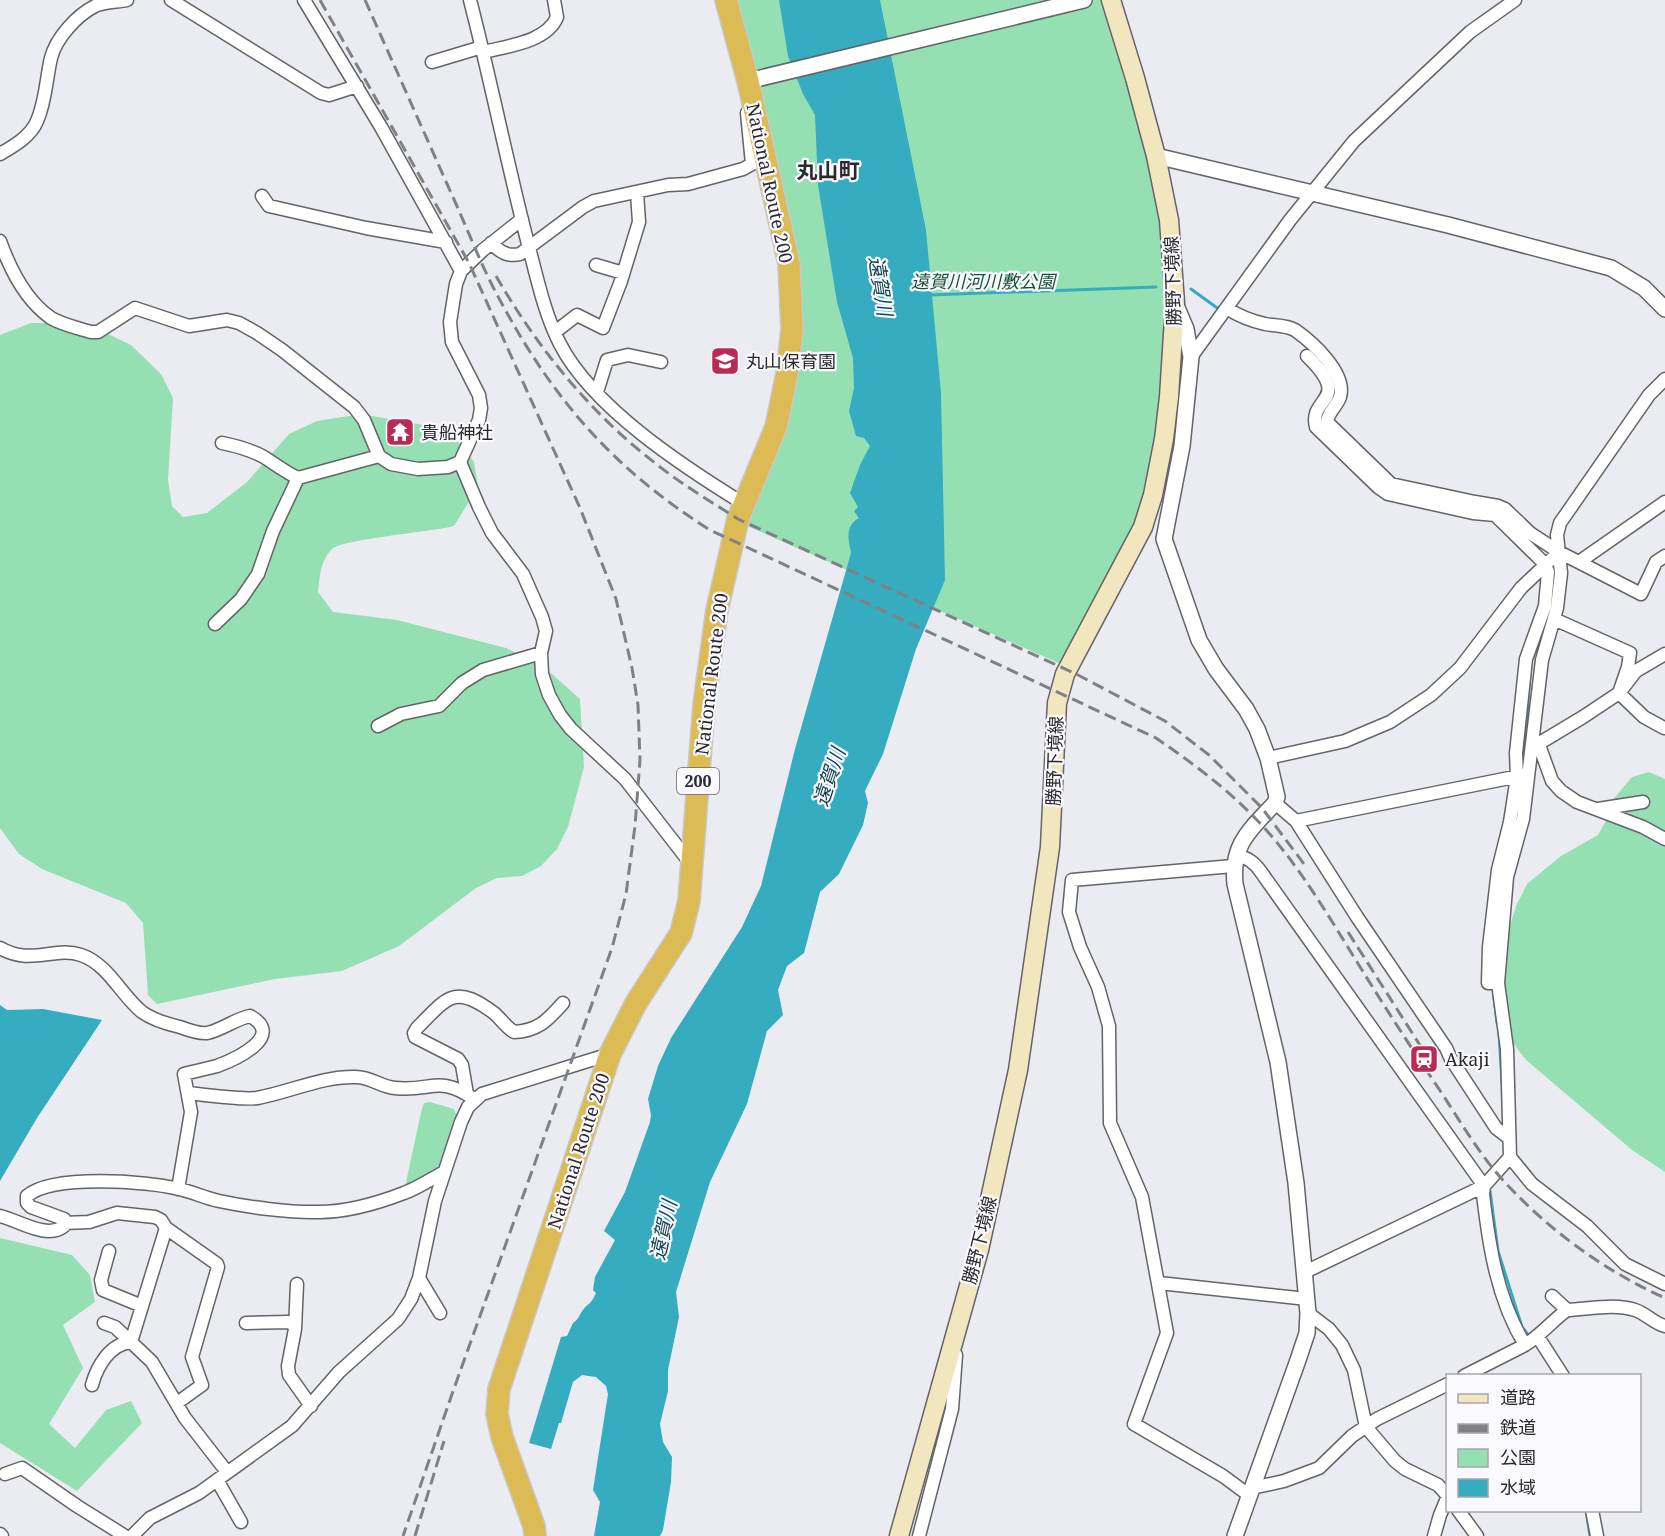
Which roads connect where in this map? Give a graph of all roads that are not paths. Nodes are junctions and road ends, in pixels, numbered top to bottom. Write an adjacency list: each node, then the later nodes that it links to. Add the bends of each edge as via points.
1 (127, 0): 16 (street, via 97,5 63,35 51,59 37,122 25,138)
2 (171, 0): 14 (street, via 321,93 329,95)
3 (304, 0): 14 (street)
4 (470, 0): 11 (street)
5 (554, 0): 11 (street, via 557,17 549,28 531,39)
6 (726, 0): 13 (highway, National Route 200 / 200)
7 (1084, 0): 13 (street)
8 (1111, 0): 17 (main road, 勝野下境線)
9 (1515, 0): 10 (street)
10 (1501, 4): 18 (street, via 1354,141)
11 (483, 50): 12 (street); 21 (street)
12 (432, 62)
13 (752, 80): 15 (highway, National Route 200 / 200)
14 (357, 86): 23 (street)
15 (753, 106): 19 (street, via 746,116 752,164 688,184); 44 (highway, National Route 200 / 200, via 789,264 792,328 776,427)
16 (0, 154)
17 (1155, 156): 18 (street); 29 (main road, 勝野下境線, via 1169,220)
18 (1314, 192): 30 (street, via 1611,268 1644,288); 31 (street)
19 (636, 193): 25 (street, via 594,201); 28 (street, via 639,222)
20 (262, 196): 23 (street, via 269,206)
21 (522, 219): 24 (street); 25 (street)
22 (0, 241): 40 (street, via 9,267 29,296 52,318 66,324 98,332 135,308 189,326 226,320 239,323 282,350 354,407)
23 (446, 242): 27 (street)
24 (491, 243): 25 (street, via 499,252 515,255); 27 (street)
25 (529, 246): 32 (street)
26 (596, 265): 28 (street)
27 (461, 271): 41 (street, via 450,322 452,342 482,408)
28 (623, 273): 32 (street, via 603,328 577,315)
29 (1175, 303): 34 (street, via 1186,329); 94 (main road, 勝野下境線, via 1169,397 1154,495 1143,527 1065,674 1057,703 1050,848 1020,1058 979,1250)
30 (1665, 309)
31 (1226, 312): 34 (street); 36 (street, via 1294,330)
32 (555, 332): 38 (street, via 560,345)
33 (1308, 356): 36 (street)
34 (1191, 357): 57 (street, via 1182,446 1164,539 1199,640 1246,709)
35 (661, 362): 38 (street, via 628,355 607,360)
36 (1323, 363): 45 (street, via 1336,372 1341,393 1327,422 1391,484 1498,506); 48 (street, via 1329,394 1315,416 1316,427 1378,488 1388,494 1495,515)
37 (1665, 379): 45 (street, via 1649,395 1560,523)
38 (597, 392): 44 (street, via 645,436)
39 (222, 442): 42 (street, via 263,457)
40 (379, 456): 41 (street, via 391,464 418,469); 42 (street)
41 (460, 462): 51 (street, via 492,533 529,585 546,631)
42 (298, 478): 50 (street, via 258,574 241,599)
43 (1665, 502): 47 (street)
44 (744, 504): 65 (highway, National Route 200 / 200, via 717,610 704,705)
45 (1560, 552): 47 (street); 48 (street); 49 (street)
46 (1665, 556): 47 (street, via 1656,562 1641,594)
47 (1579, 562)
48 (1545, 564): 57 (street, via 1521,588 1460,668 1431,695 1390,722 1345,741); 58 (street, via 1545,606 1526,659 1516,753)
49 (1554, 619): 53 (street, via 1630,653); 56 (street, via 1542,660)
50 (215, 624)
51 (541, 653): 54 (street, via 483,670 462,683 439,706 401,714); 65 (street, via 542,674 560,715 625,779)
52 (1665, 654): 53 (street, via 1636,671)
53 (1619, 693): 55 (street, via 1644,717); 56 (street)
54 (378, 726)
55 (1664, 728)
56 (1535, 746): 58 (street); 61 (street, via 1561,791)
57 (1268, 758): 60 (street)
58 (1522, 776): 62 (street); 71 (street, via 1523,819 1507,877 1494,983 1507,1049)
59 (1643, 802): 61 (street)
60 (1275, 803): 62 (street); 64 (street, via 1243,840)
61 (1597, 809): 63 (street)
62 (1296, 821): 71 (street, via 1496,1128)
63 (1665, 839)
64 (1235, 861): 74 (street, via 1246,858 1262,872); 80 (street, via 1235,884 1278,1062); 82 (street, via 1072,880 1069,912 1109,1026 1110,1124 1142,1197)
65 (693, 866): 68 (highway, National Route 200 / 200, via 681,933)
66 (0, 948): 69 (street, via 12,955 34,957 82,955 108,975 142,1012 181,1028 207,1033 250,1016 259,1021 263,1028 256,1045 218,1066 184,1074)
67 (563, 1003): 70 (street, via 541,1026 514,1032 476,1001 455,996 417,1028 415,1037 458,1059)
68 (610, 1054): 70 (street); 114 (highway, National Route 200 / 200, via 499,1389 499,1425)
69 (188, 1093): 70 (street, via 255,1098 354,1076 396,1088 445,1084); 75 (street, via 190,1112)
70 (471, 1097): 73 (street)
71 (1509, 1138): 72 (street)
72 (1510, 1157): 74 (street); 84 (street, via 1532,1184 1587,1226 1625,1264)
73 (444, 1172): 75 (street, via 405,1193 321,1212 219,1201); 81 (street)
74 (1484, 1186): 80 (street); 95 (street, via 1488,1241 1498,1283 1515,1329)
75 (178, 1189): 77 (street, via 83,1182 52,1185 27,1196 31,1207 57,1215)
76 (0, 1215): 77 (street, via 46,1230 61,1229)
77 (64, 1223): 78 (street, via 89,1222 117,1213 155,1217)
78 (166, 1228): 86 (street); 101 (street, via 218,1267 192,1357 202,1385)
79 (109, 1251): 86 (street, via 101,1280 103,1290)
80 (1305, 1272): 87 (street)
81 (419, 1278): 89 (street); 102 (street, via 398,1318 339,1372)
82 (1159, 1283): 87 (street); 106 (street, via 1167,1333 1134,1424)
83 (297, 1284): 93 (street)
84 (1665, 1284)
85 (1552, 1296): 88 (street)
86 (142, 1306): 96 (street)
87 (1308, 1306): 103 (street, via 1342,1345 1354,1370); 106 (street, via 1307,1333)
88 (1568, 1310): 92 (street, via 1633,1309); 95 (street)
89 (440, 1313)
90 (104, 1323): 96 (street, via 115,1327)
91 (246, 1323): 93 (street, via 288,1322)
92 (1665, 1326)
93 (295, 1329): 102 (street, via 288,1366)
94 (954, 1334): 115 (main road, 勝野下境線); 116 (street, via 951,1409)
95 (1532, 1340): 97 (street); 98 (street)
96 (131, 1342): 99 (street, via 122,1343 109,1354); 101 (street, via 152,1362)
97 (1468, 1374)
98 (1561, 1374)
99 (92, 1385)
100 (1446, 1385): 103 (street)
101 (177, 1403): 105 (street)
102 (311, 1406): 105 (street, via 292,1426)
103 (1366, 1427): 106 (street, via 1319,1468); 107 (street, via 1395,1461 1438,1485)
104 (5, 1474): 112 (street, via 22,1468)
105 (222, 1476): 111 (street); 113 (street, via 199,1493 150,1518)
106 (1251, 1492): 117 (street)
107 (1446, 1494)
108 (1446, 1502): 118 (street)
109 (1459, 1512): 119 (street)
110 (1592, 1512): 120 (street)
111 (241, 1522)
112 (125, 1536)
113 (132, 1536)
114 (535, 1536)
115 (899, 1536)
116 (919, 1536)
117 (1235, 1536)
118 (1434, 1536)
119 (1477, 1536)
120 (1597, 1536)

